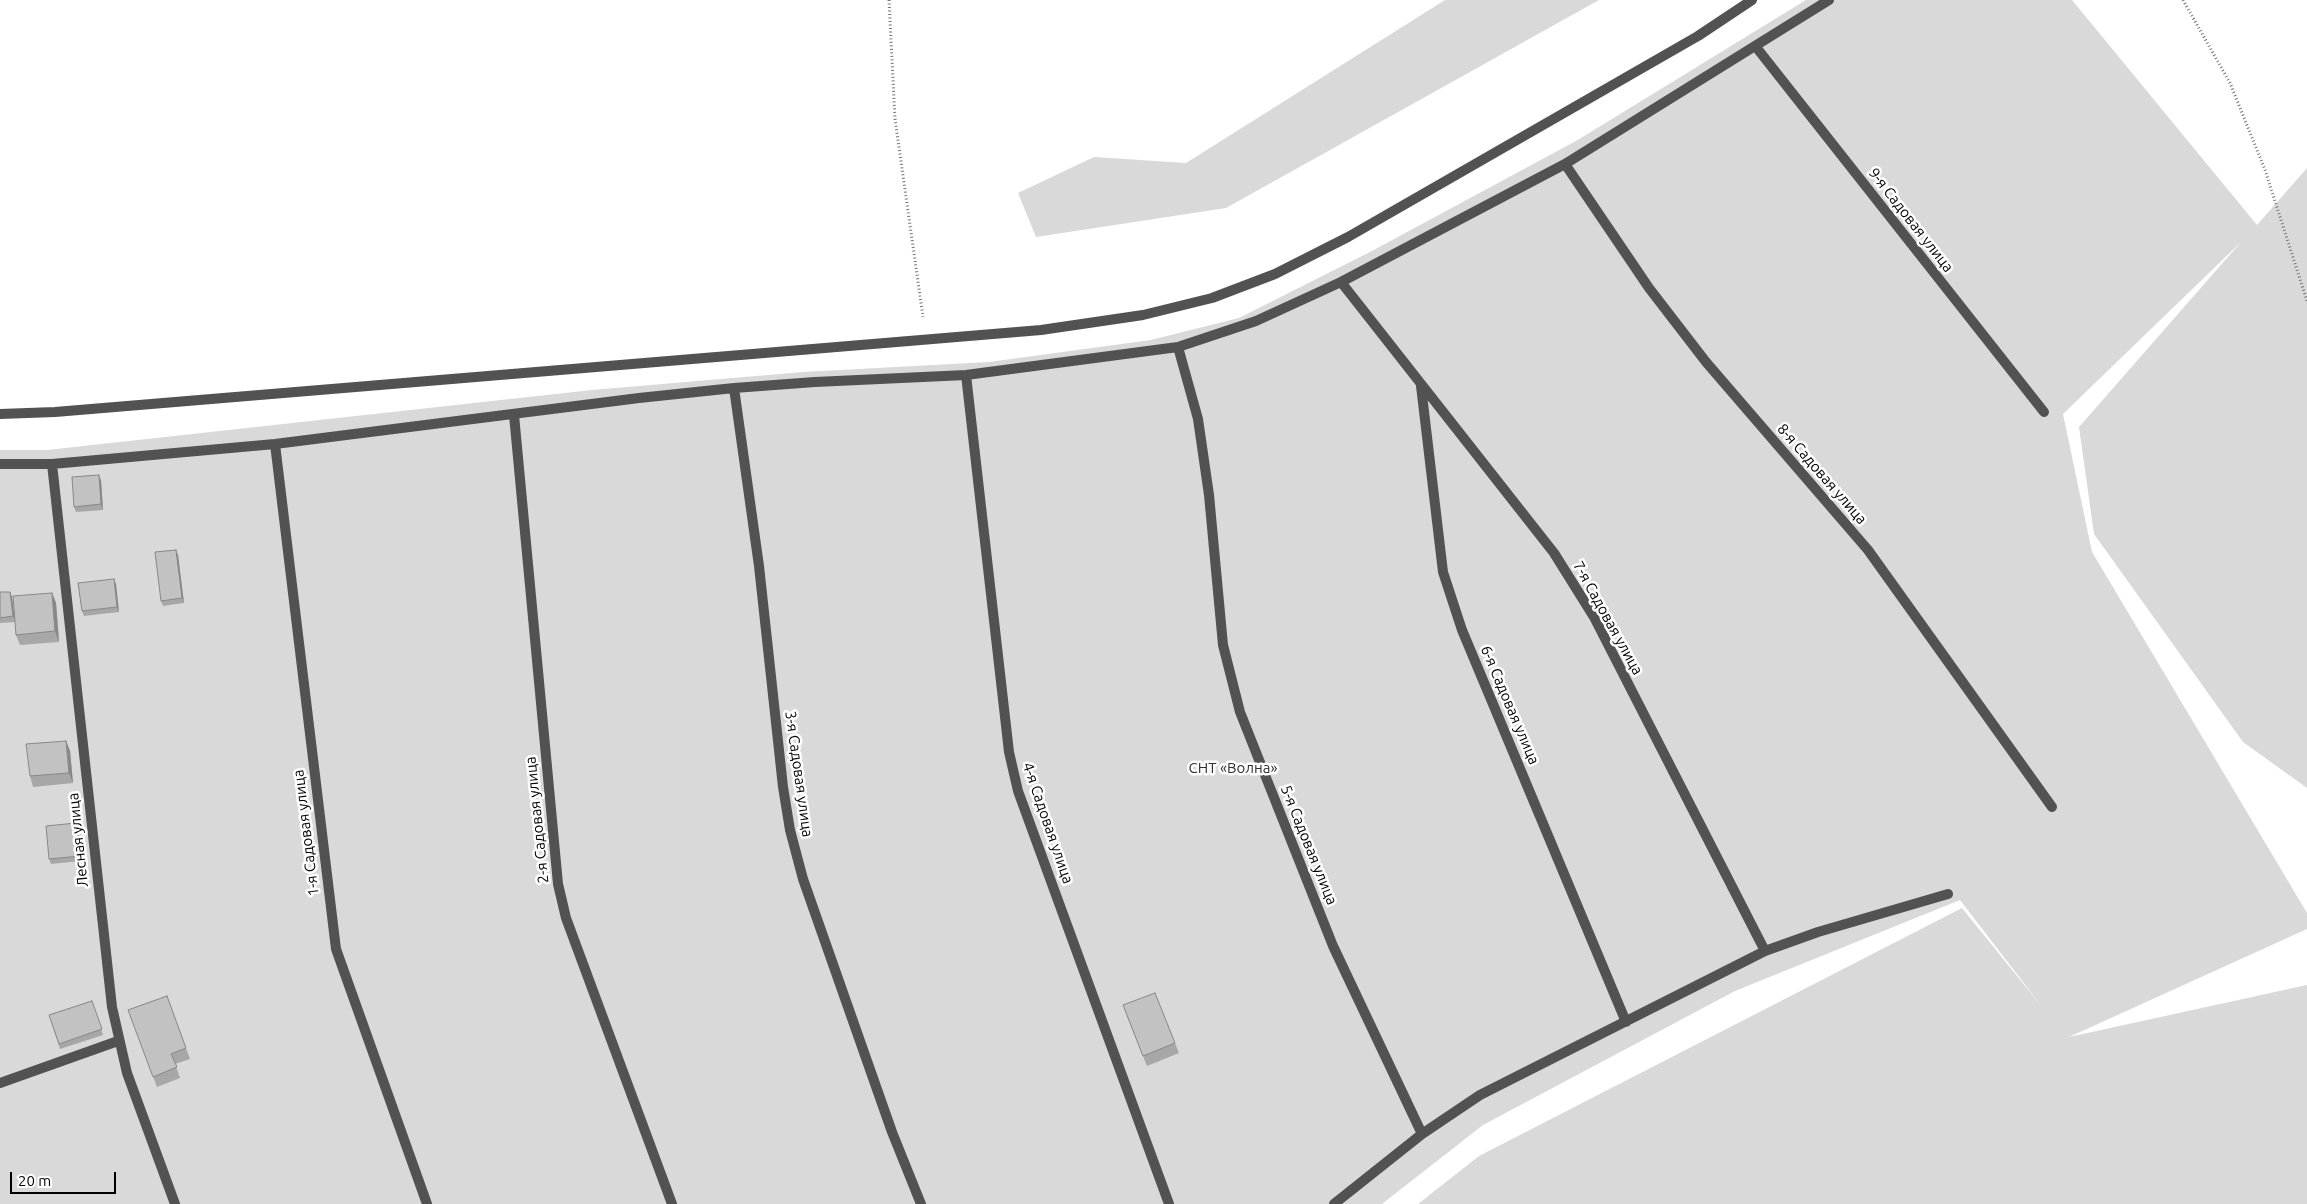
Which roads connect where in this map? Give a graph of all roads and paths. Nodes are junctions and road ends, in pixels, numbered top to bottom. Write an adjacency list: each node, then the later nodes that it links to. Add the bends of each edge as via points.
1 (889, 0): 9 (path, via 896,119)
2 (1752, 0): 9 (street, via 1689,41 1365,228 1276,274 1212,298 1143,315 1041,330)
3 (1829, 0): 5 (street)
4 (2183, 0): 8 (path, via 2230,83 2265,170)
5 (1756, 47): 6 (street); 14 (street, 9-я Садовая улица)
6 (1565, 164): 7 (street); 20 (street, 8-я Садовая улица, via 1649,288 1706,362 1868,550)
7 (1341, 282): 10 (street, via 1256,322); 12 (street, 7-я Садовая улица)
8 (2307, 301)
9 (926, 338): 15 (street)
10 (1178, 347): 11 (street); 26 (street, 5-я Садовая улица, via 1198,419 1209,495 1223,645 1240,712 1333,946)
11 (966, 375): 13 (street); 31 (street, 4-я Садовая улица, via 1009,752 1016,784)
12 (1421, 385): 22 (street, 7-я Садовая улица, via 1554,553 1594,617); 23 (street, 6-я Садовая улица, via 1444,572 1462,630)
13 (734, 388): 16 (street); 30 (street, 3-я Садовая улица, via 790,830 803,878 862,1048)
14 (2044, 412)
15 (0, 414)
16 (514, 415): 17 (street); 29 (street, 2-я Садовая улица, via 558,884 566,918)
17 (275, 444): 19 (street); 28 (street, 1-я Садовая улица, via 336,949)
18 (0, 464): 19 (street)
19 (52, 464): 24 (street, Лесная улица)
20 (2052, 807)
21 (1948, 894): 22 (street, via 1818,932)
22 (1766, 951): 23 (street)
23 (1626, 1022): 26 (street, via 1480,1095)
24 (118, 1041): 25 (street); 27 (street, Лесная улица)
25 (0, 1083)
26 (1422, 1134): 32 (street)
27 (175, 1204)
28 (427, 1204)
29 (672, 1204)
30 (921, 1204)
31 (1169, 1204)
32 (1334, 1204)

